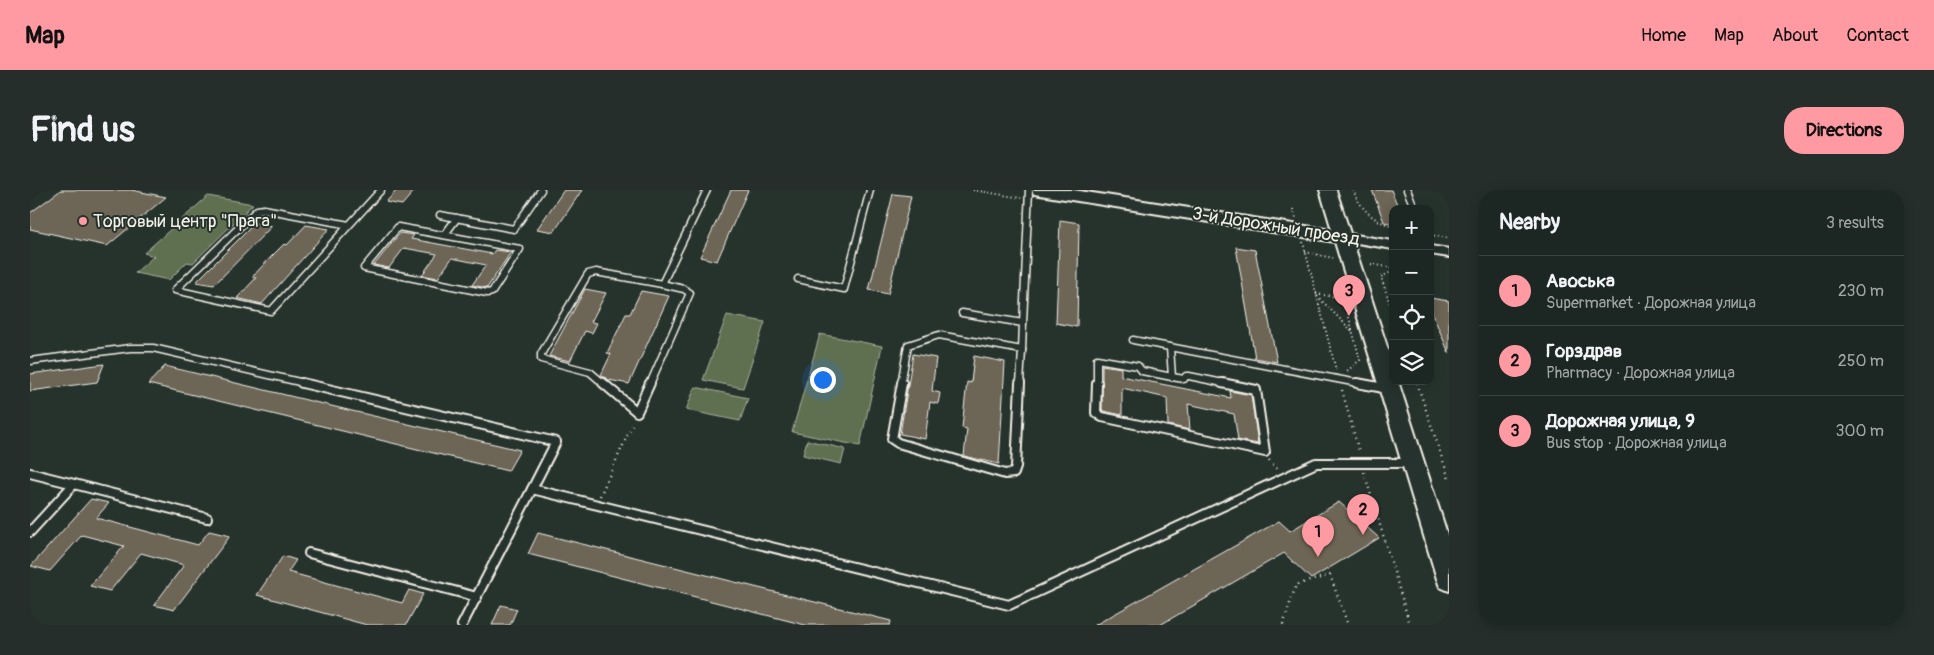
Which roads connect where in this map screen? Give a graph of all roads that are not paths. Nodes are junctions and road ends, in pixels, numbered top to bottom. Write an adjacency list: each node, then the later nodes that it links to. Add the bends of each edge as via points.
1 (381, 190): 12 (lane)
2 (541, 190): 11 (lane, via 514,229)
3 (707, 190): 19 (lane)
4 (870, 190): 18 (lane, via 844,289)
5 (1029, 190): 8 (lane)
6 (1328, 190): 14 (main road)
7 (1407, 190): 9 (lane)
8 (1035, 194): 14 (main road, 3-й Дорожный проезд); 21 (lane)
9 (1413, 205)
10 (440, 215): 11 (lane)
11 (457, 218): 13 (lane)
12 (349, 225): 12 (lane, via 257,210 175,290 271,311)
13 (445, 234): 13 (lane, via 520,249 489,293 364,268 398,227)
14 (1343, 237): 15 (street, 3-й Дорожный проезд); 27 (main road)
15 (1389, 243)
16 (1434, 249): 17 (street)
17 (1449, 253)
18 (798, 280)
19 (662, 284): 19 (lane, via 690,292 637,412 590,372 540,357 588,274 596,272)
20 (962, 313): 21 (lane)
21 (1023, 323): 24 (lane)
22 (1133, 340): 23 (lane)
23 (1170, 347): 26 (lane); 27 (lane)
24 (1022, 350): 24 (lane, via 1014,473 1005,474 892,439 908,345 939,335)
25 (30, 361): 31 (lane, via 153,348 556,442)
26 (1172, 377): 26 (lane, via 1099,358 1096,360 1096,413 1102,417 1265,452 1256,390 1189,376 1184,379)
27 (1389, 389): 28 (main road)
28 (1413, 463): 31 (lane, via 1316,463 1009,605); 35 (main road)
29 (30, 473): 30 (lane)
30 (74, 484): 32 (lane); 33 (lane)
31 (532, 488): 36 (lane)
32 (207, 518)
33 (30, 532)
34 (309, 553): 36 (lane)
35 (1449, 579)
36 (477, 597): 37 (lane)
37 (462, 625)

